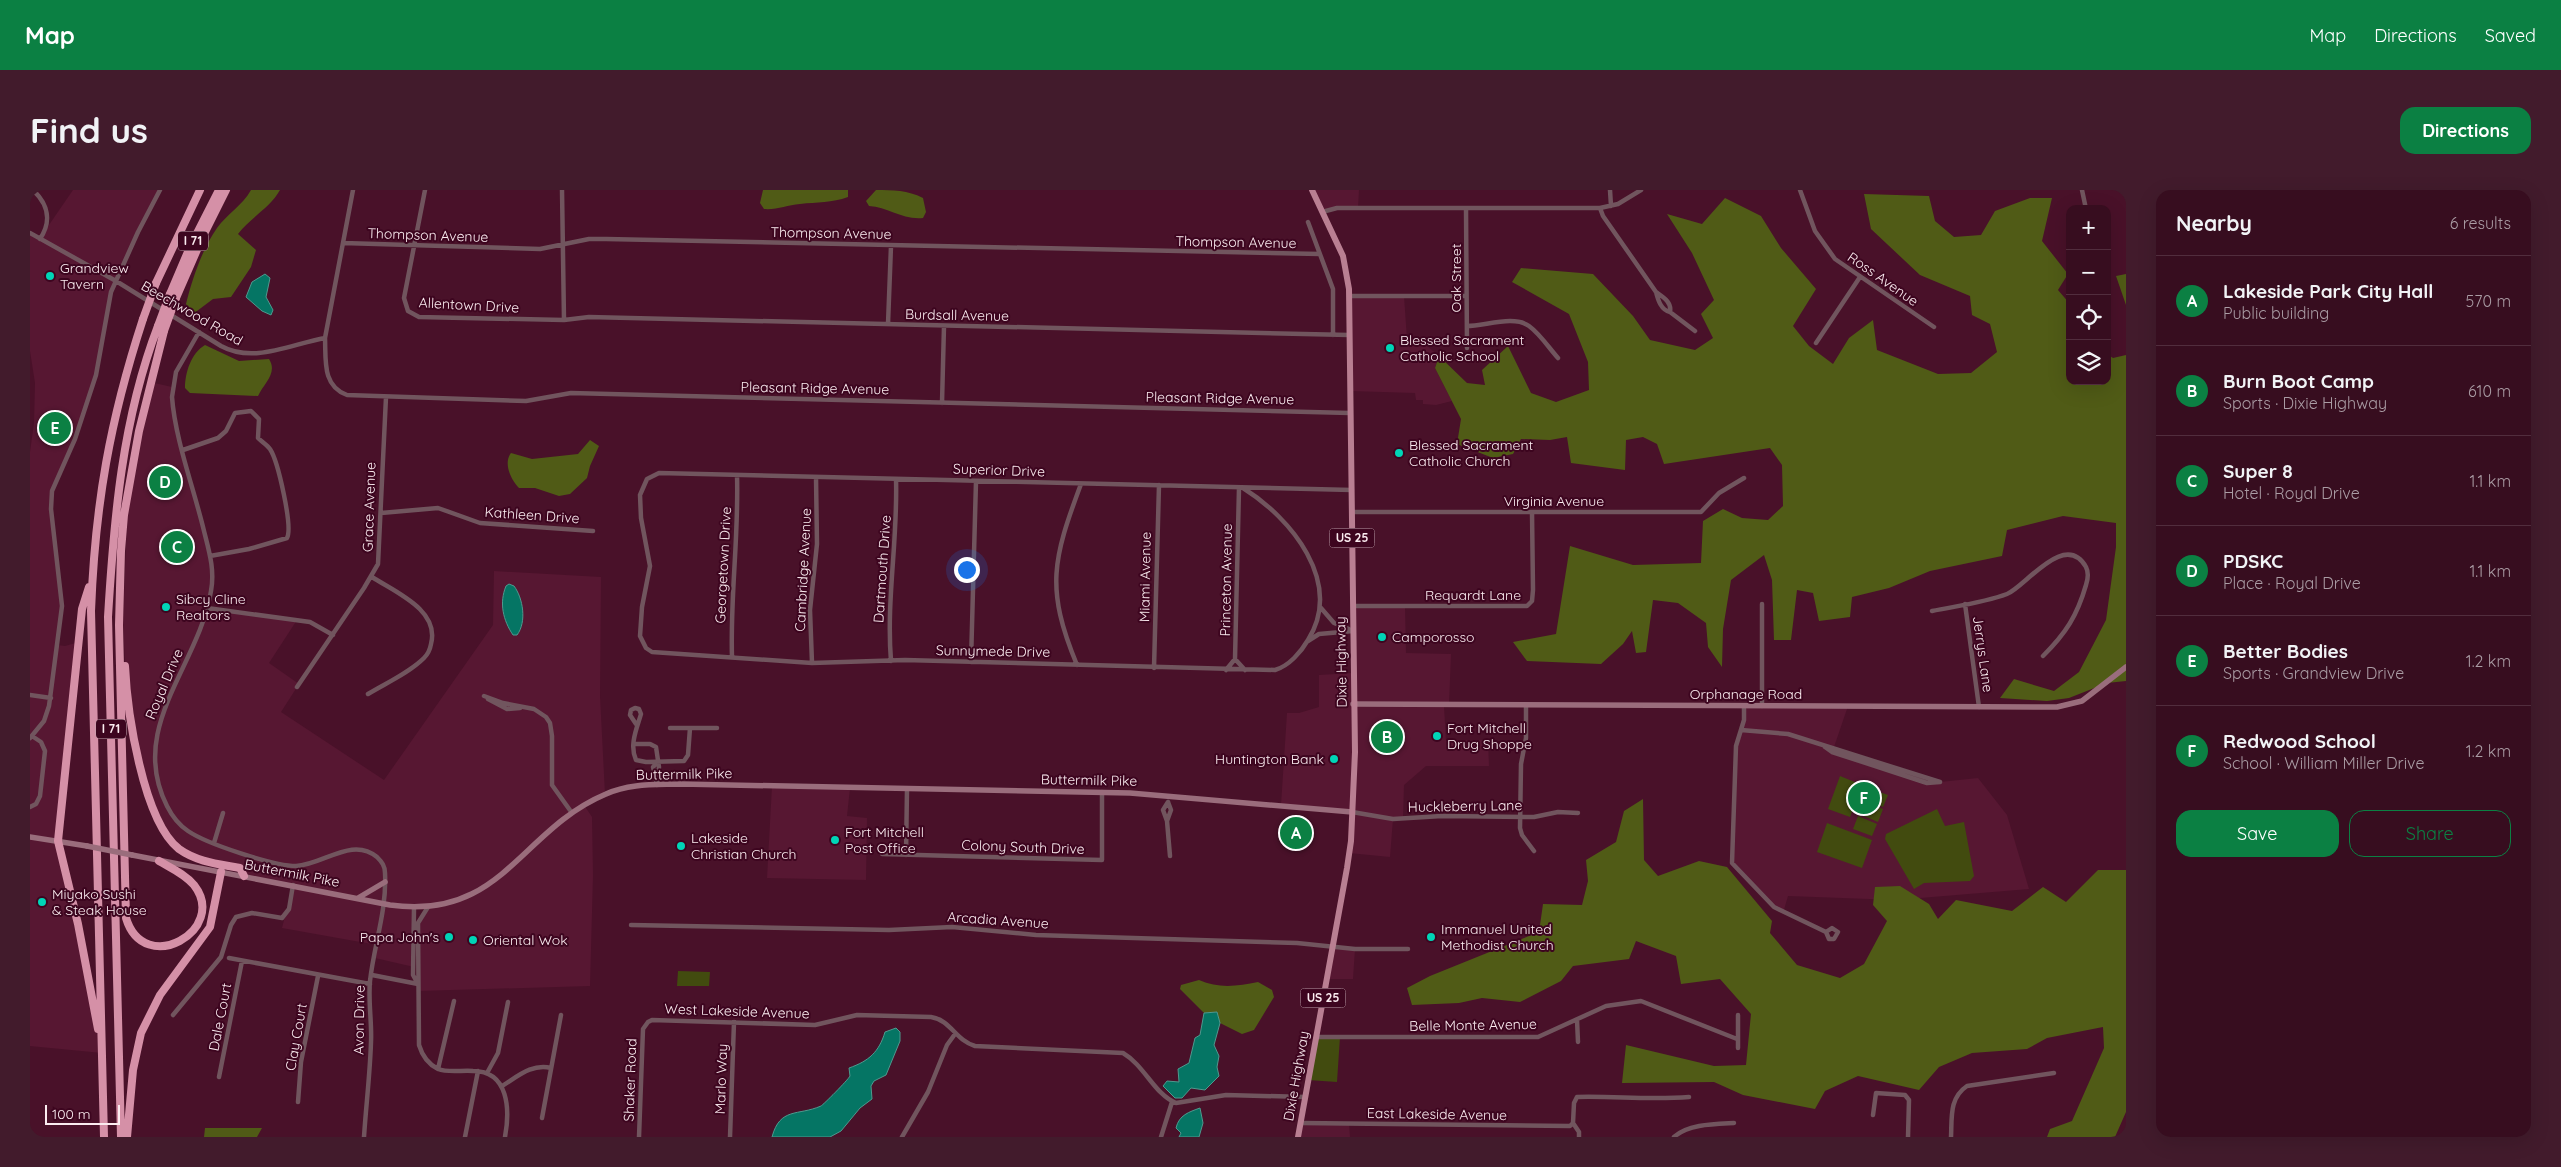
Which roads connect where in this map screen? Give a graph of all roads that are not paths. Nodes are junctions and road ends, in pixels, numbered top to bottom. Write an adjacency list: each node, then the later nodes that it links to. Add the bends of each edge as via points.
1 (33, 190): 21 (street, via 46,206 48,214)
2 (160, 190): 28 (street)
3 (200, 190): 64 (highway, I 71, bridge, via 156,283 124,376 96,515)
4 (219, 190): 29 (highway, I 71, via 190,247)
5 (226, 190): 29 (highway)
6 (353, 190): 22 (street)
7 (425, 190): 24 (street, Allentown Drive)
8 (562, 190): 23 (street)
9 (1312, 190): 18 (main road, Dixie Highway / US 25)
10 (1610, 190): 15 (street)
11 (1641, 190): 15 (street)
12 (1800, 190): 27 (street, Ross Avenue, via 1822,243 1836,259)
13 (2082, 190): 14 (street)
14 (2085, 205)
15 (1611, 206): 17 (street)
16 (1466, 208): 17 (street); 18 (street, via 1337,208); 31 (street, Oak Street)
17 (1600, 208): 37 (street, via 1656,292 1659,303)
18 (1322, 212): 30 (main road, Dixie Highway / US 25, via 1343,256)
19 (1308, 222): 26 (street)
20 (30, 233): 21 (street, Beechwood Road)
21 (40, 238): 28 (street, Beechwood Road)
22 (343, 243): 24 (street, Thompson Avenue); 41 (street)
23 (563, 245): 24 (street, Thompson Avenue, via 540,249); 25 (street, Thompson Avenue, via 606,239); 32 (street)
24 (414, 246): 32 (street, Allentown Drive, via 404,298 405,307 419,317)
25 (891, 246): 26 (street, Thompson Avenue); 33 (street)
26 (1320, 254): 39 (street, via 1334,295)
27 (1860, 277): 36 (street, Ross Avenue); 42 (street)
28 (116, 281): 38 (street, Beechwood Road); 90 (street, via 107,306 96,375 75,439 52,492 62,606)
29 (173, 296): 58 (highway, bridge, via 144,407); 173 (highway, I 71, bridge, via 144,365 124,448 113,531 108,618)
30 (1349, 296): 31 (street); 40 (main road, Dixie Highway / US 25)
31 (1466, 296): 35 (street, Oak Street)
32 (564, 320): 33 (street, Burdsall Avenue, via 589,317)
33 (888, 324): 34 (street, Burdsall Avenue)
34 (944, 326): 39 (street, Burdsall Avenue); 46 (street)
35 (1467, 326): 43 (street, Oak Street); 44 (street, via 1525,324)
36 (1934, 327)
37 (1695, 331)
38 (199, 332): 41 (street, Beechwood Road, via 232,352 245,355); 48 (street, Royal Drive, via 183,356 172,387 172,406)
39 (1333, 335): 40 (street, Burdsall Avenue)
40 (1349, 335): 47 (main road, Dixie Highway / US 25)
41 (325, 338): 45 (street, Pleasant Ridge Avenue, via 328,376 333,387 347,395)
42 (1816, 343)
43 (1467, 348)
44 (1558, 358)
45 (386, 397): 46 (street, Pleasant Ridge Avenue, via 526,400 571,393); 61 (street, Grace Avenue)
46 (942, 403): 47 (street, Pleasant Ridge Avenue)
47 (1350, 413): 57 (main road, Dixie Highway / US 25)
48 (183, 450): 63 (street, Royal Drive); 63 (street, via 214,440 226,431 235,413 251,411 258,419 258,438 270,450 285,496 290,531 287,538)
49 (737, 475): 50 (street, Superior Drive); 75 (street, Superior Drive, via 659,473 647,480 640,495 649,558 640,628); 77 (street, Georgetown Drive, via 738,526 730,619)
50 (816, 477): 52 (street, Superior Drive); 81 (street, Cambridge Avenue, via 817,544 810,610)
51 (1744, 478): 60 (street, Virginia Avenue, via 1719,493 1701,512)
52 (896, 479): 53 (street, Superior Drive); 79 (street, Dartmouth Drive, via 897,527 889,610)
53 (976, 481): 54 (street, Superior Drive); 80 (street)
54 (1081, 484): 55 (street, Superior Drive); 82 (street, via 1063,532 1055,574 1061,616)
55 (1159, 485): 56 (street, Superior Drive); 84 (street, Miami Avenue)
56 (1241, 488): 57 (street, Superior Drive); 70 (street, Sunnymede Drive, via 1266,502 1303,548 1317,575); 78 (street, Princeton Avenue)
57 (1352, 490): 59 (main road, Dixie Highway / US 25)
58 (127, 497): 123 (highway, via 119,592 125,904 127,922 134,933 144,942 159,946 178,943 188,936 198,922 201,903 196,888 188,879); 125 (highway, via 124,577 126,689 133,738 155,816 164,832 182,850 205,861 240,868)
59 (1352, 512): 60 (street, Virginia Avenue); 68 (main road, Dixie Highway / US 25)
60 (1532, 512): 68 (street, Requardt Lane, via 1533,590 1532,601 1527,606)
61 (381, 513): 62 (street, Kathleen Drive, via 438,508 480,523); 65 (street, Grace Avenue, via 380,556)
62 (593, 531)
63 (210, 556): 69 (street, Royal Drive, via 212,588)
64 (92, 576): 117 (highway, via 82,609); 155 (highway, I 71)
65 (372, 577): 73 (street, Grace Avenue); 89 (street, via 423,611 430,622 432,639 430,650 423,659)
66 (1762, 604): 94 (street)
67 (1965, 604): 71 (street); 76 (street, via 2011,592 2048,561 2070,556 2078,559 2088,573 2079,608 2069,628); 95 (street, Jerrys Lane)
68 (1353, 606): 72 (main road, Dixie Highway / US 25)
69 (207, 608): 73 (street, via 310,622); 118 (street, Royal Drive, via 158,727 154,753 161,791 169,811 187,831)
70 (1320, 608): 72 (street, via 1334,623); 74 (street, Sunnymede Drive, via 1317,623)
71 (1932, 611)
72 (1353, 631): 74 (street, via 1319,634); 91 (main road, Dixie Highway / US 25)
73 (333, 635): 87 (street, Grace Avenue)
74 (1307, 642): 86 (street, Sunnymede Drive, via 1280,669)
75 (646, 648): 77 (street, Sunnymede Drive, via 661,654)
76 (2043, 656)
77 (732, 657): 81 (street, Sunnymede Drive)
78 (1235, 659): 85 (street); 86 (street)
79 (891, 661): 80 (street, Sunnymede Drive); 81 (street, Sunnymede Drive)
80 (971, 662): 82 (street, Sunnymede Drive)
81 (812, 663)
82 (1077, 665): 84 (street, Sunnymede Drive)
83 (2126, 667): 95 (main road, Orphanage Road, via 2091,696 2070,705)
84 (1154, 668): 85 (street, Sunnymede Drive)
85 (1226, 670): 86 (street, Sunnymede Drive)
86 (1245, 670)
87 (297, 686)
88 (30, 694): 90 (street)
89 (368, 694)
90 (51, 698): 102 (street, via 44,720)
91 (1354, 704): 92 (main road, Orphanage Road); 111 (main road, Dixie Highway / US 25)
92 (1526, 706): 93 (main road, Orphanage Road); 115 (street)
93 (1744, 706): 94 (main road, Orphanage Road); 101 (street)
94 (1762, 706): 95 (main road, Orphanage Road)
95 (1979, 707)
96 (522, 708): 96 (street, via 496,701 484,696 507,709); 113 (street, via 541,713 550,723 552,785)
97 (636, 724): 103 (street)
98 (670, 728): 99 (street)
99 (690, 728): 100 (street); 105 (street, via 688,755 684,761)
100 (717, 728)
101 (1741, 730): 104 (street, via 1788,734); 133 (street, via 1736,746 1732,863 1774,907)
102 (31, 737): 110 (street, via 41,742 45,751 41,793 36,804)
103 (634, 744): 105 (street, via 654,745); 105 (street, via 636,760)
104 (1824, 746): 104 (street, via 1832,752 1926,783 1940,782)
105 (658, 762): 106 (street)
106 (657, 784): 107 (main road, Buttermilk Pike); 113 (main road, Buttermilk Pike, via 616,790)
107 (907, 789): 108 (main road, Buttermilk Pike); 121 (street)
108 (1102, 792): 109 (main road, Buttermilk Pike); 121 (street, Colony South Drive, via 1102,860)
109 (1168, 799): 111 (main road, Buttermilk Pike); 122 (street, via 1163,810)
110 (30, 807)
111 (1352, 812): 115 (street, Huckleberry Lane, via 1394,819); 134 (main road, Dixie Highway / US 25, via 1350,853)
112 (223, 813): 118 (street)
113 (572, 813): 130 (main road, Buttermilk Pike, via 484,888 460,900)
114 (1578, 813): 115 (street, Huckleberry Lane)
115 (1519, 816): 119 (street, via 1520,832)
116 (30, 836): 117 (main road, Buttermilk Pike)
117 (58, 842): 123 (main road, Buttermilk Pike, bridge); 155 (highway, via 78,924)
118 (214, 843): 126 (street, Royal Drive, via 293,866 358,849 373,854 383,863)
119 (1534, 852)
120 (882, 854): 121 (street, Colony South Drive)
121 (906, 855)
122 (1170, 856)
123 (159, 861): 124 (main road, Buttermilk Pike)
124 (221, 872): 125 (main road, Buttermilk Pike); 174 (highway, via 210,927 160,995 141,1033 133,1070)
125 (244, 876): 127 (main road, Buttermilk Pike)
126 (386, 882): 128 (main road); 129 (street, Royal Drive)
127 (293, 885): 128 (main road, Buttermilk Pike); 144 (street, via 289,909 282,918 252,914 236,917 222,957)
128 (358, 898): 129 (main road, Buttermilk Pike)
129 (384, 903): 131 (main road, Buttermilk Pike); 138 (street, Avon Drive)
130 (428, 907): 131 (main road, Buttermilk Pike); 141 (street, via 418,923)
131 (414, 908): 141 (street, via 413,975)
132 (630, 925): 134 (street, Arcadia Avenue, via 889,930 952,927 1036,935)
133 (1826, 932)
134 (1333, 946): 135 (street, Arcadia Avenue, via 1355,950); 151 (main road, Dixie Highway / US 25)
135 (1408, 949)
136 (229, 958): 137 (street)
137 (242, 961): 139 (street); 161 (street, Dale Court)
138 (372, 975): 140 (street, Avon Drive); 141 (street)
139 (318, 976): 140 (street); 165 (street, Clay Court)
140 (370, 984): 175 (street, Avon Drive, via 371,1044)
141 (418, 984): 157 (street, via 419,1045 424,1057)
142 (454, 1001): 157 (street)
143 (508, 1002): 159 (street, via 498,1053)
144 (173, 1015)
145 (561, 1015): 156 (street)
146 (1738, 1015): 152 (street)
147 (1577, 1020): 151 (street, Belle Monte Avenue, via 1544,1035 1518,1038); 152 (street, Belle Monte Avenue, via 1606,1006 1641,1001); 153 (street)
148 (734, 1022): 149 (street, West Lakeside Avenue, via 652,1020); 150 (street, West Lakeside Avenue, via 815,1025 857,1015 931,1017 946,1023); 179 (street, Marlo Way)
149 (645, 1024): 178 (street, Shaker Road)
150 (955, 1034): 166 (street, West Lakeside Avenue, via 963,1042 975,1046 1117,1051 1138,1064); 180 (street, via 947,1045 928,1092)
151 (1316, 1037): 163 (main road, Dixie Highway / US 25)
152 (1737, 1039): 154 (street)
153 (1578, 1042)
154 (1738, 1048)
155 (102, 1053): 172 (highway, I 71)
156 (550, 1068): 162 (street, via 538,1066 527,1070); 168 (street)
157 (438, 1069): 158 (street)
158 (478, 1071): 159 (street); 176 (street)
159 (487, 1073): 162 (street)
160 (2054, 1073): 186 (street, via 1967,1086 1954,1101)
161 (219, 1077)
162 (502, 1086): 177 (street, via 507,1104)
163 (1305, 1097): 166 (street, via 1226,1095); 169 (main road, Dixie Highway / US 25)
164 (1689, 1097): 170 (street, via 1631,1100 1616,1096 1577,1097)
165 (298, 1102)
166 (1172, 1102): 181 (street)
167 (1873, 1115): 185 (street, via 1876,1093 1905,1095 1909,1100)
168 (542, 1118)
169 (1300, 1123): 170 (street, East Lakeside Avenue, via 1570,1126); 182 (main road, Dixie Highway / US 25)
170 (1572, 1123): 183 (street)
171 (1734, 1123): 184 (street, via 1708,1124)
172 (104, 1137)
173 (121, 1137)
174 (127, 1137)
175 (364, 1137)
176 (465, 1137)
177 (505, 1137)
178 (639, 1137)
179 (730, 1137)
180 (902, 1137)
181 (1161, 1137)
182 (1298, 1137)
183 (1579, 1137)
184 (1674, 1137)
185 (1908, 1137)
186 (1951, 1137)

